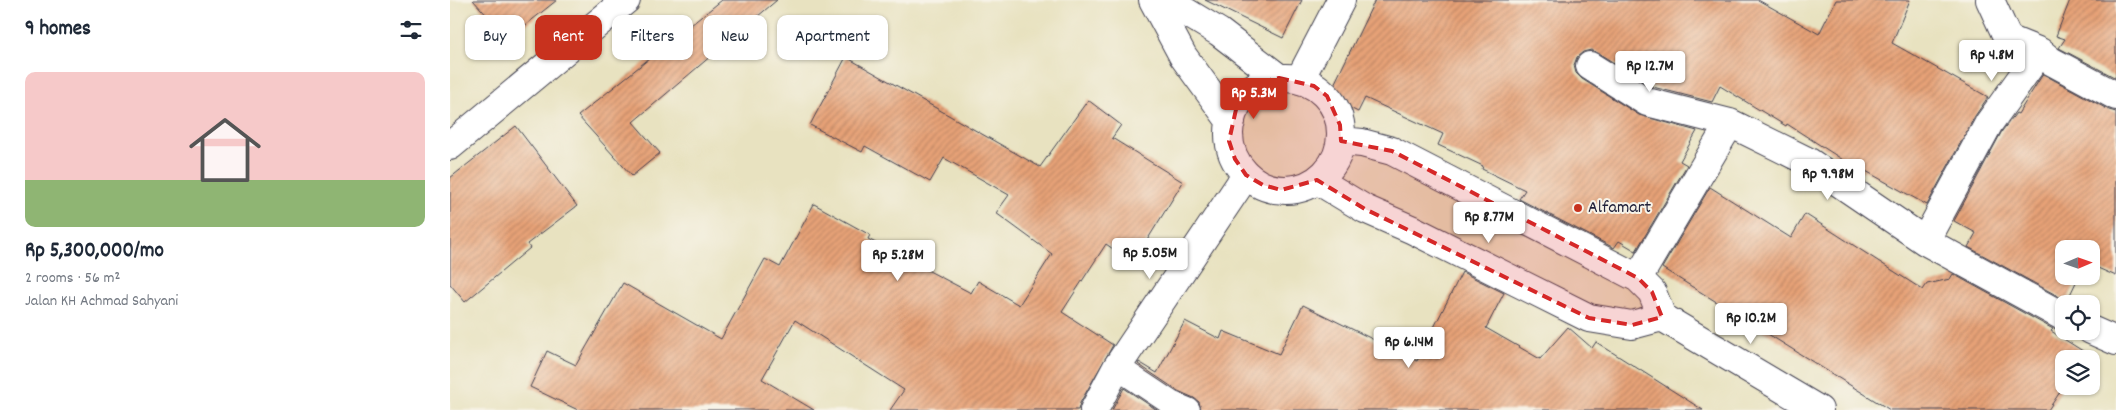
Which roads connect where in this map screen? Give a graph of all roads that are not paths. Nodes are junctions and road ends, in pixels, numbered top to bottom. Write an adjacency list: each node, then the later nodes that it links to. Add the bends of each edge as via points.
1 (626, 0): 13 (street)
2 (1153, 0): 10 (street, via 1183,56)
3 (1166, 0): 8 (street)
4 (1341, 0): 8 (street)
5 (1990, 0): 6 (street, via 2008,39)
6 (2040, 52): 9 (street); 16 (street, via 1989,123)
7 (1590, 66): 11 (street, via 1647,102)
8 (1289, 79): 10 (street, via 1262,82 1248,92 1237,105); 12 (street, via 1314,86 1327,96 1336,110)
9 (2116, 96)
10 (1231, 122): 14 (street, via 1229,141 1235,159)
11 (1730, 124): 16 (street, via 1809,162); 17 (street)
12 (1341, 141): 15 (street, via 1337,156); 17 (street, via 1392,151)
13 (450, 146)
14 (1246, 175): 15 (street, via 1281,190 1300,188); 22 (street)
15 (1318, 180): 19 (street, via 1365,209 1589,318 1632,325)
16 (1925, 240): 18 (street)
17 (1638, 278): 19 (street, via 1652,292)
18 (2055, 312)
19 (1662, 316): 25 (street)
20 (2100, 334): 21 (street)
21 (2116, 341)
22 (1118, 366): 23 (street); 24 (lane)
23 (1094, 410)
24 (1188, 410)
25 (1819, 410)

